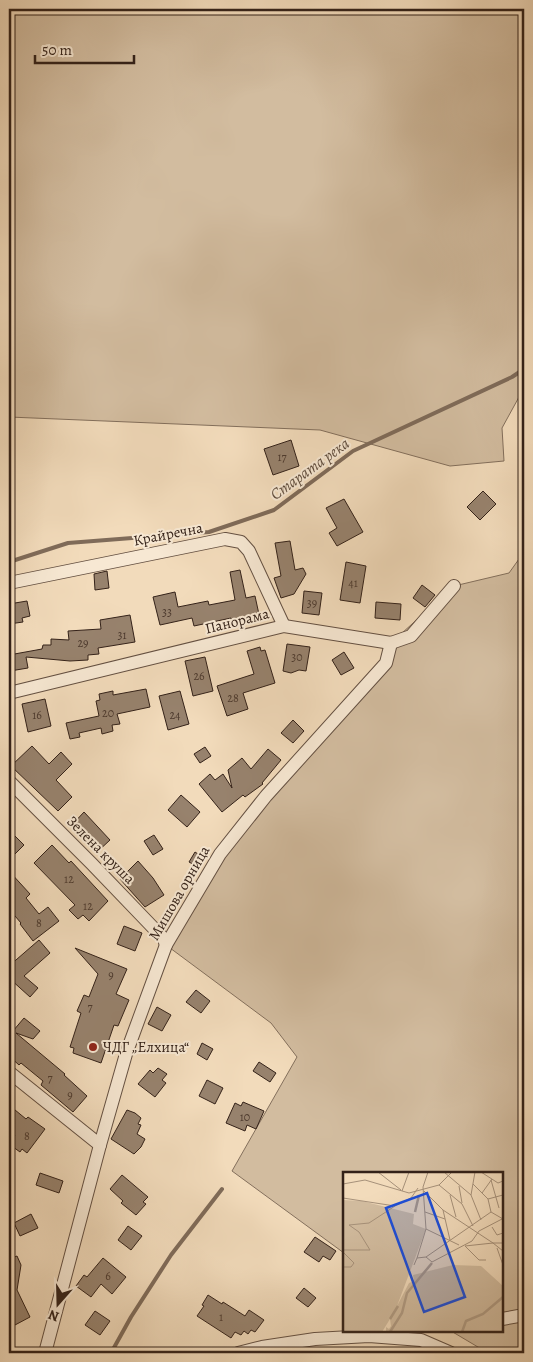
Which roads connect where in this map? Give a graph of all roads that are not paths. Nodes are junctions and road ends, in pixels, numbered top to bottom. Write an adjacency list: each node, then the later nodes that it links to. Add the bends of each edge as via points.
1 (9, 583): 3 (street, Крайречна, via 226,539 241,542 249,551)
2 (454, 586): 4 (street, via 410,636)
3 (284, 626): 4 (street, Панорама); 5 (street, Панорама)
4 (390, 643): 7 (street, Мишова орница, via 386,663 266,796 220,854)
5 (9, 693)
6 (9, 781): 7 (street, Зелена круша, via 164,939)
7 (166, 945): 9 (street, Мишова орница, via 126,1054)
8 (9, 1072): 9 (street)
9 (100, 1144): 13 (street, Мишова орница)
10 (524, 1315): 11 (street)
11 (503, 1319)
12 (425, 1335): 14 (street, via 315,1339); 15 (street)
13 (45, 1353)
14 (238, 1353)
15 (451, 1353)

